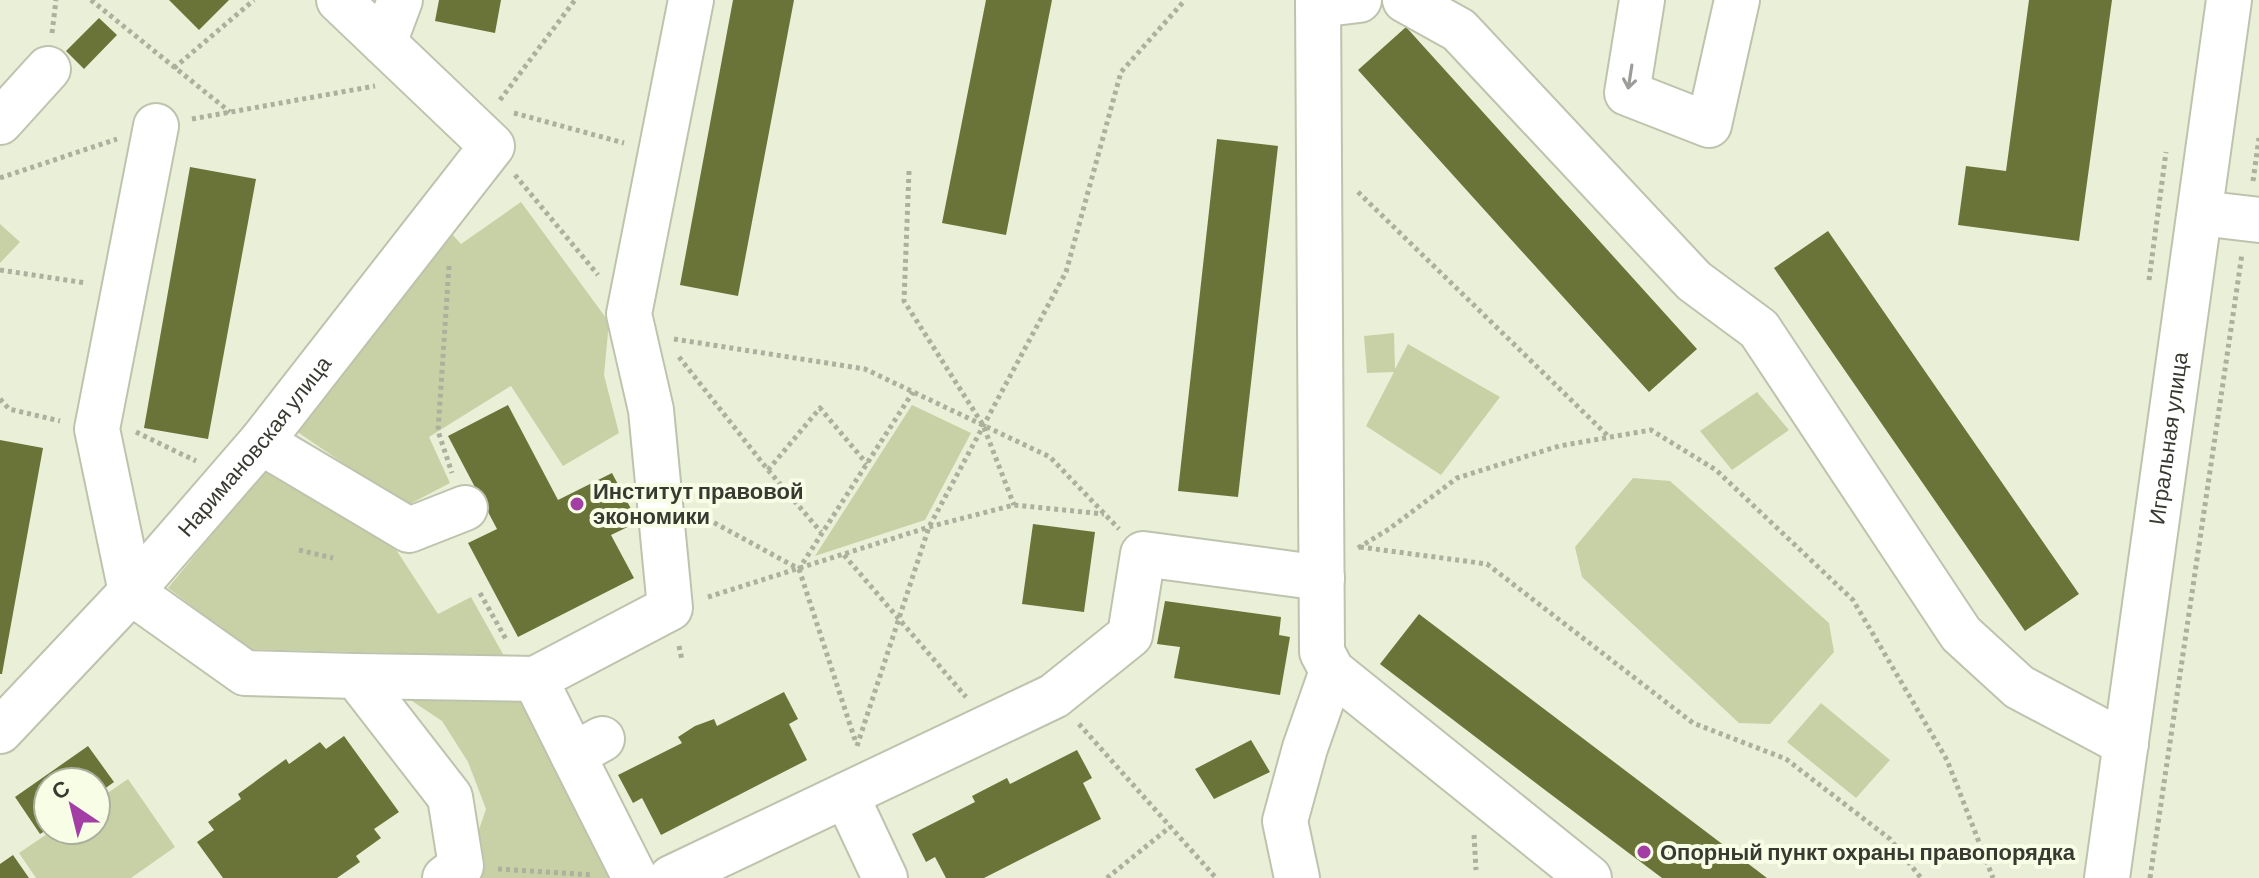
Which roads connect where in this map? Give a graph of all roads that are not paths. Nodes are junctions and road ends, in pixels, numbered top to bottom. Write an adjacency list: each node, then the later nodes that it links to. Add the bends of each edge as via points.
1 (339, 0): 9 (street)
2 (400, 0): 9 (street)
3 (691, 0): 21 (street, via 629,314 651,410 670,608)
4 (1405, 0): 23 (street, via 1459,30 1694,281 1759,329 1961,634 2019,687)
5 (1642, 0): 6 (street, one-way to 6, via 1627,93 1709,125)
6 (1737, 0)
7 (2229, 0): 13 (street, Игральная улица)
8 (1332, 2): 17 (street, via 1319,154)
9 (384, 43): 15 (street, Наримановская улица, via 492,146)
10 (48, 69): 11 (street)
11 (0, 122)
12 (156, 126): 18 (street, via 98,422)
13 (2200, 213): 14 (street); 23 (street, Игральная улица)
14 (2253, 220)
15 (261, 442): 16 (street, via 409,530); 18 (street, Наримановская улица)
16 (465, 508)
17 (1322, 574): 19 (street, via 1322,652); 24 (street, via 1143,554 1130,635 1054,696)
18 (131, 592): 20 (street, via 245,673); 22 (street, Наримановская улица)
19 (1332, 671): 29 (street, via 1285,821); 30 (street)
20 (356, 676): 21 (street); 25 (street, via 450,797)
21 (532, 679): 26 (street, via 587,747)
22 (0, 731)
23 (2126, 744): 31 (street, Игральная улица)
24 (858, 775): 27 (street); 28 (street)
25 (453, 872)
26 (634, 878)
27 (671, 878)
28 (885, 878)
29 (1297, 878)
30 (1589, 878)
31 (2107, 878)

